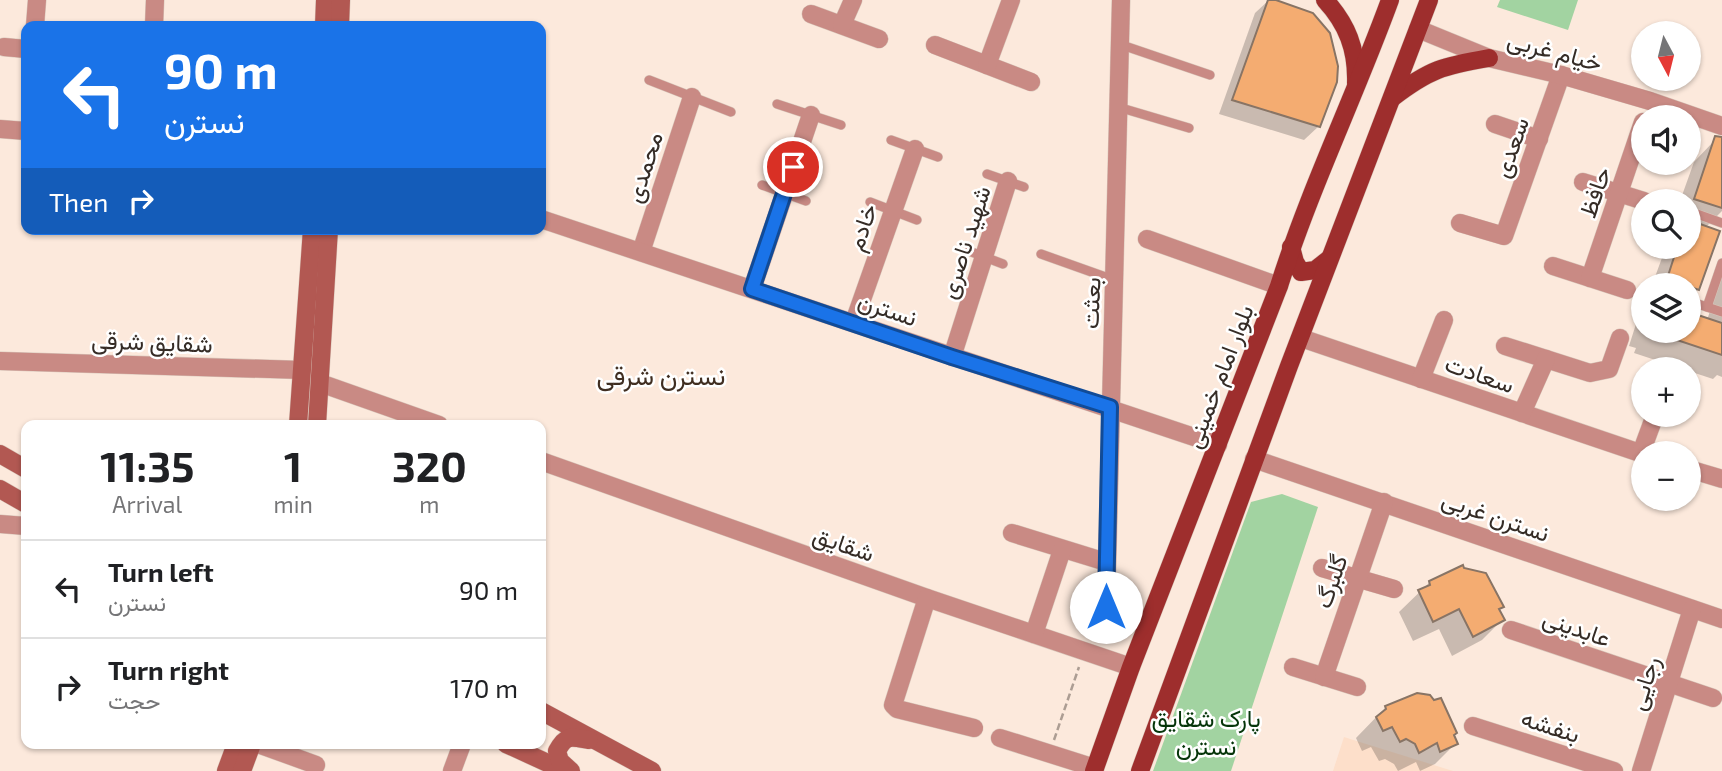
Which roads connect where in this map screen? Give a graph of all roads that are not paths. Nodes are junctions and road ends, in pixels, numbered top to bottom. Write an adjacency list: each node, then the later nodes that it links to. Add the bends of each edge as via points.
1 (37, 0): 12 (street)
2 (155, 0): 13 (street)
3 (325, 0): 14 (main road)
4 (341, 0): 15 (main road)
5 (853, 0): 16 (street)
6 (1011, 0): 24 (street)
7 (1121, 0): 19 (street, بعثت)
8 (1325, 0): 29 (main road, via 1345,24 1355,60)
9 (1390, 0): 29 (main road, بلوار امام خمینی)
10 (1429, 0): 17 (main road)
11 (811, 13): 16 (street)
12 (35, 21)
13 (154, 21)
14 (324, 21)
15 (340, 21)
16 (842, 25): 18 (street)
17 (1418, 29): 23 (street, خیام غربی); 31 (main road)
18 (879, 39)
19 (1119, 44): 25 (lane); 34 (street, بعثت)
20 (935, 45): 24 (street)
21 (4, 47): 22 (street)
22 (21, 49)
23 (1489, 58): 26 (street, خیام غربی); 31 (main road, via 1427,73)
24 (987, 65): 28 (street)
25 (1210, 75)
26 (1561, 75): 33 (street, خیام غربی); 44 (street, سعدی)
27 (649, 80): 30 (lane)
28 (1031, 82)
29 (1356, 88): 67 (main road, بلوار امام خمینی)
30 (692, 97): 35 (lane); 68 (street, محمدی)
31 (1392, 98): 71 (main road)
32 (777, 104): 36 (lane)
33 (1631, 106)
34 (1118, 107): 41 (lane); 76 (street, بعثت)
35 (731, 112)
36 (811, 115): 39 (lane); 53 (street)
37 (1701, 122): 40 (street, خیام غربی)
38 (1495, 124): 44 (street)
39 (841, 125)
40 (1722, 126)
41 (1189, 128)
42 (0, 129): 43 (street)
43 (21, 131)
44 (1539, 139): 62 (street, سعدی, via 1504,236)
45 (891, 141): 46 (lane)
46 (915, 149): 47 (lane); 58 (street, خادم)
47 (938, 157)
48 (1631, 157): 54 (street, حافظ)
49 (987, 174): 51 (lane)
50 (1583, 182): 54 (street)
51 (1016, 184): 69 (street, شهید ناصری)
52 (762, 185): 53 (lane)
53 (785, 193): 56 (lane); 78 (street)
54 (1619, 193): 55 (street); 75 (street, حافظ)
55 (1631, 197)
56 (806, 201)
57 (870, 202): 58 (lane)
58 (893, 211): 60 (lane); 84 (street, خادم)
59 (1701, 215): 63 (lane)
60 (917, 219)
61 (546, 221): 68 (street, نسترن)
62 (1460, 223)
63 (1722, 223)
64 (312, 235): 91 (main road)
65 (329, 235): 93 (main road)
66 (1147, 239): 77 (street)
67 (1291, 247): 71 (main road, via 1301,272 1315,270); 77 (main road, بلوار امام خمینی)
68 (641, 252): 78 (street, نسترن)
69 (977, 254): 73 (lane); 88 (street, شهید ناصری)
70 (1041, 254): 76 (lane)
71 (1330, 258): 85 (main road)
72 (1722, 263): 81 (lane)
73 (1003, 264)
74 (1553, 266): 75 (street)
75 (1591, 278): 79 (street)
76 (1115, 281): 94 (street, بعثت)
77 (1279, 286): 99 (main road, بلوار امام خمینی)
78 (752, 289): 84 (street, نسترن)
79 (1627, 290)
80 (1701, 305): 81 (lane)
81 (1707, 307): 82 (lane)
82 (1722, 312)
83 (1444, 320): 92 (street)
84 (854, 322): 88 (street, نسترن)
85 (1301, 338): 92 (street, سعادت); 102 (main road)
86 (1620, 338): 89 (street, via 1609,369 1590,373)
87 (1505, 346): 89 (street)
88 (952, 357): 94 (street, نسترن)
89 (1546, 359): 95 (street)
90 (0, 361): 91 (street, شقایق شرقی)
91 (302, 370): 96 (main road)
92 (1421, 379): 95 (street, سعادت)
93 (320, 383): 97 (main road); 98 (street)
94 (1110, 407): 99 (street, نسترن); 114 (street, بعثت)
95 (1522, 413): 100 (street, سعادت)
96 (298, 420)
97 (317, 420)
98 (425, 420)
99 (1218, 445): 124 (main road, بلوار امام خمینی)
100 (1631, 450)
101 (0, 454): 104 (main road)
102 (1254, 459): 109 (street, نسترن غربی); 148 (main road)
103 (546, 463): 118 (street, شقایق)
104 (21, 466)
105 (1701, 473): 106 (street)
106 (1722, 479)
107 (0, 489): 108 (main road)
108 (21, 501)
109 (1384, 502): 116 (street, گلبرگ); 120 (street, نسترن غربی)
110 (0, 524): 111 (street)
111 (21, 526)
112 (1012, 533): 113 (street)
113 (1062, 550): 114 (street); 123 (street)
114 (1105, 562): 119 (street, بعثت)
115 (1322, 568): 116 (street)
116 (1357, 578): 117 (street); 126 (street, گلبرگ)
117 (1394, 589)
118 (927, 598): 123 (street, شقایق); 132 (street, via 893,705)
119 (1106, 607)
120 (1692, 609): 121 (street, نسترن غربی); 127 (street, رجایی)
121 (1722, 619)
122 (1511, 630): 127 (street, عابدینی)
123 (1034, 634): 124 (street, شقایق)
124 (1131, 667): 141 (main road, بلوار امام خمینی)
125 (1293, 667): 126 (street)
126 (1325, 677): 128 (street)
127 (1668, 684): 129 (street, عابدینی); 150 (street, رجایی)
128 (1357, 687)
129 (1713, 698)
130 (546, 714): 134 (main road)
131 (1473, 726): 149 (street, بنفشه)
132 (974, 728)
133 (1000, 738): 141 (street)
134 (595, 741): 146 (main road, via 571,737 562,741 557,751); 147 (main road)
135 (234, 749): 142 (main road)
136 (250, 749): 143 (main road)
137 (272, 749): 140 (street)
138 (460, 749): 144 (street)
139 (517, 749): 145 (main road)
140 (316, 765)
141 (1095, 770)
142 (226, 771)
143 (242, 771)
144 (452, 771)
145 (565, 771)
146 (571, 771)
147 (652, 771)
148 (1140, 771)
149 (1615, 771)
150 (1641, 771)

